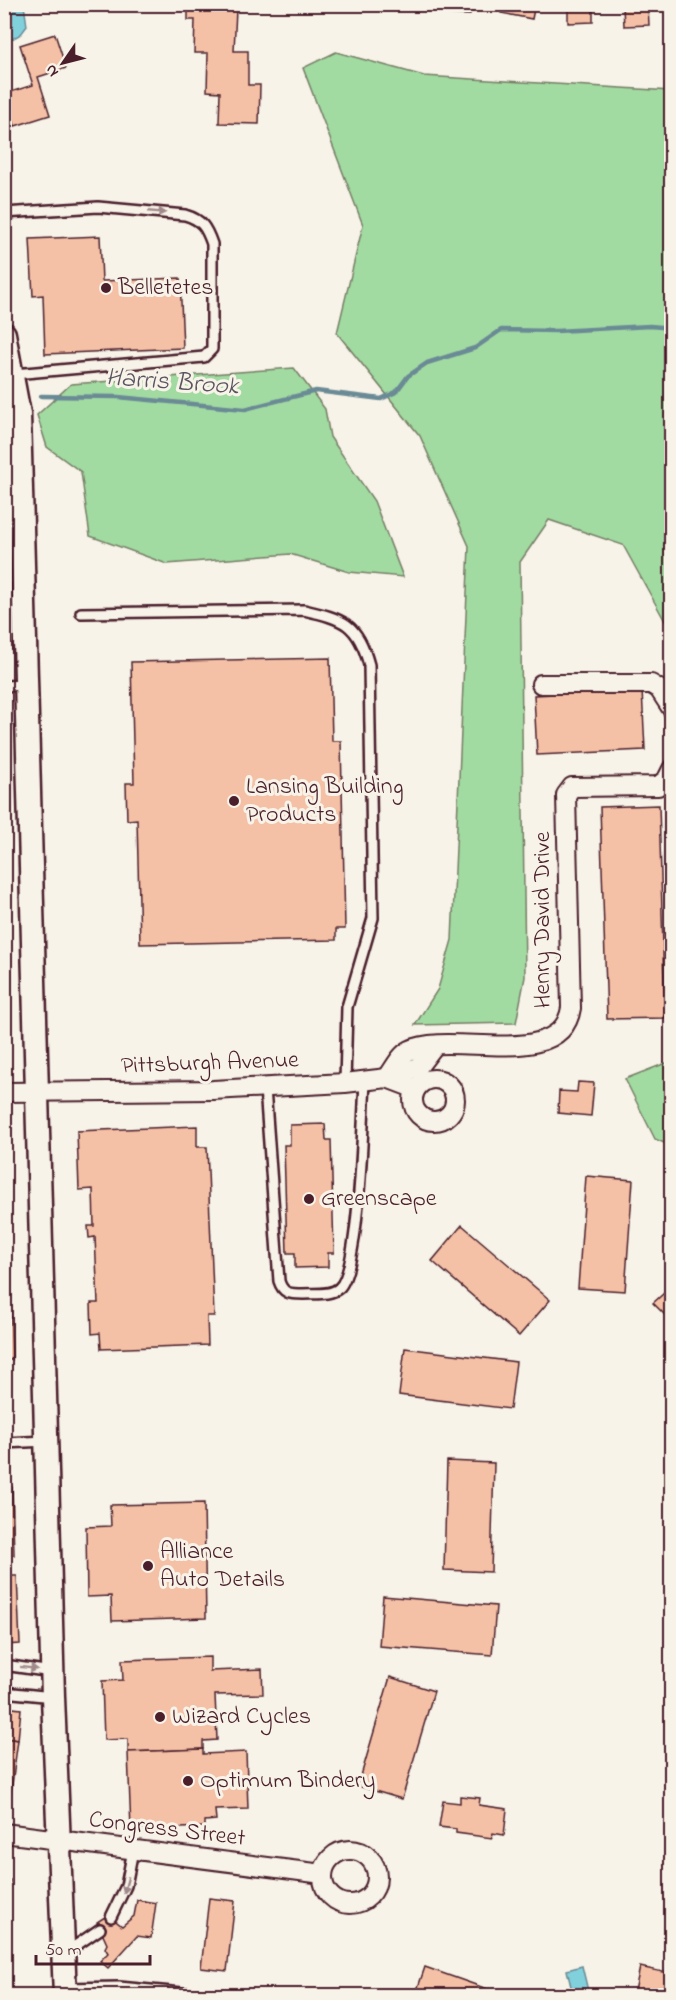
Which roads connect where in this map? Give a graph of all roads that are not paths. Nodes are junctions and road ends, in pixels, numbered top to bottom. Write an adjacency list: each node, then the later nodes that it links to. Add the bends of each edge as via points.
1 (4, 213): 3 (lane, one-way to 3, via 98,207 184,215 198,219 212,244 212,349 204,357)
2 (4, 334): 3 (street)
3 (12, 387): 6 (street)
4 (81, 613): 11 (lane, via 304,610 333,616 363,641 369,665 373,918 347,1007)
5 (541, 684): 7 (street, via 651,684)
6 (16, 686): 15 (street)
7 (672, 709)
8 (672, 769): 9 (street, Henry David Drive, via 658,786 572,787 566,795 571,1008 562,1029 529,1044 411,1050)
9 (387, 1078): 10 (street, Pittsburgh Avenue); 13 (street, Pittsburgh Avenue)
10 (365, 1081): 11 (street, Pittsburgh Avenue); 12 (lane, via 351,1260 344,1283 327,1293 288,1294 279,1281)
11 (345, 1083): 12 (street, Pittsburgh Avenue)
12 (265, 1088): 15 (street, Pittsburgh Avenue)
13 (416, 1089)
14 (4, 1092): 15 (street, Pittsburgh Avenue)
15 (38, 1093): 16 (street)
16 (46, 1442): 17 (lane); 19 (street)
17 (4, 1443)
18 (4, 1665): 19 (lane, one-way to 19)
19 (52, 1672): 21 (street)
20 (4, 1692): 21 (lane)
21 (53, 1698): 23 (street)
22 (4, 1833): 23 (street, Congress Street)
23 (59, 1839): 24 (street, Congress Street); 28 (street)
24 (133, 1850): 25 (street, Congress Street); 26 (lane, one-way to 26, via 126,1886)
25 (323, 1874)
26 (111, 1917)
27 (100, 1929): 28 (lane)
28 (64, 1953): 29 (street)
29 (65, 1992): 30 (lane, via 118,1987)
30 (214, 1995)

